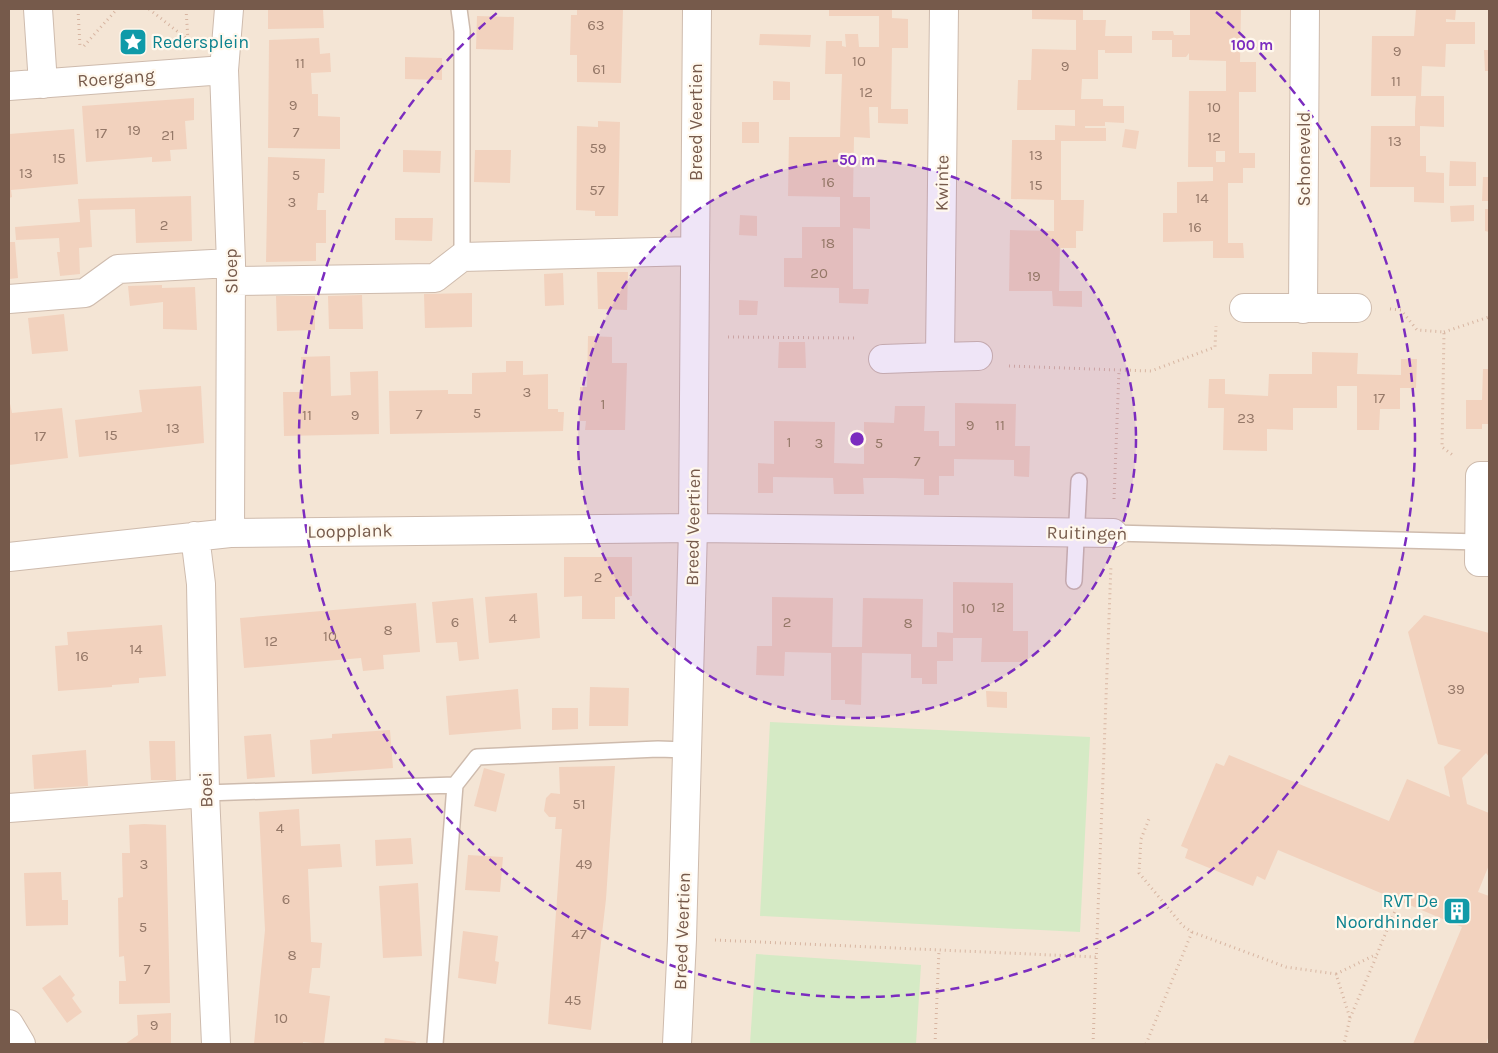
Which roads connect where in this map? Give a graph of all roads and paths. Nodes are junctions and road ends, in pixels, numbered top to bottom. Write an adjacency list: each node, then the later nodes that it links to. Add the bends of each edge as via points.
1 (38, 9): 10 (street)
2 (78, 9): 3 (path, via 81,50)
3 (117, 9)
4 (228, 9): 9 (street, Sloep)
5 (459, 9): 13 (lane, via 462,31)
6 (697, 9): 12 (street, Breed Veertien)
7 (944, 9): 23 (street, Kwinte)
8 (1305, 9): 18 (street, Schoneveld)
9 (224, 70): 10 (street, Roergang); 14 (street, Sloep)
10 (43, 84): 11 (street, Roergang)
11 (9, 86)
12 (695, 251): 13 (street); 21 (street, Breed Veertien)
13 (462, 257): 14 (street, via 435,278)
14 (231, 272): 15 (street, via 118,269 85,293); 30 (street, Sloep)
15 (9, 299)
16 (1244, 308): 18 (street); 25 (path, via 1228,310 1216,322 1215,347 1151,371)
17 (1357, 308): 18 (street); 20 (path, via 1401,310 1417,330)
18 (1303, 309)
19 (1489, 317): 20 (path)
20 (1444, 332): 26 (path, via 1442,448)
21 (695, 336): 24 (path, via 870,338); 29 (street, Breed Veertien)
22 (978, 356): 23 (street); 25 (path, via 1005,366)
23 (940, 357): 24 (street)
24 (883, 359)
25 (1119, 370): 28 (path)
26 (1485, 476): 34 (street)
27 (1079, 481): 31 (lane)
28 (1114, 506)
29 (694, 528): 30 (street, Loopplank); 31 (street, Ruitingen); 37 (street, Breed Veertien)
30 (230, 533): 32 (street, Loopplank)
31 (1076, 533): 33 (street, Ruitingen); 36 (lane)
32 (195, 536): 35 (street, Loopplank); 39 (street, Boei, via 201,584)
33 (1112, 545): 34 (lane, Ruitingen); 47 (path)
34 (1484, 552)
35 (9, 557)
36 (1074, 581)
37 (687, 750): 38 (lane, via 476,757); 44 (street, Breed Veertien)
38 (456, 786): 39 (lane); 53 (lane)
39 (205, 793): 40 (street); 52 (street, Boei)
40 (9, 808)
41 (1149, 819): 43 (path, via 1141,839 1139,873 1183,926)
42 (1395, 911): 46 (path)
43 (1192, 932): 48 (path, via 1286,967); 57 (path)
44 (682, 939): 45 (path); 54 (street, Breed Veertien)
45 (939, 950): 47 (path); 55 (path)
46 (1377, 954): 48 (path); 49 (path)
47 (1097, 957): 56 (path)
48 (1336, 974): 49 (path)
49 (1350, 1018): 58 (path)
50 (9, 1024): 51 (street)
51 (21, 1044)
52 (216, 1044)
53 (435, 1044)
54 (677, 1044)
55 (935, 1044)
56 (1094, 1044)
57 (1146, 1044)
58 (1344, 1044)

